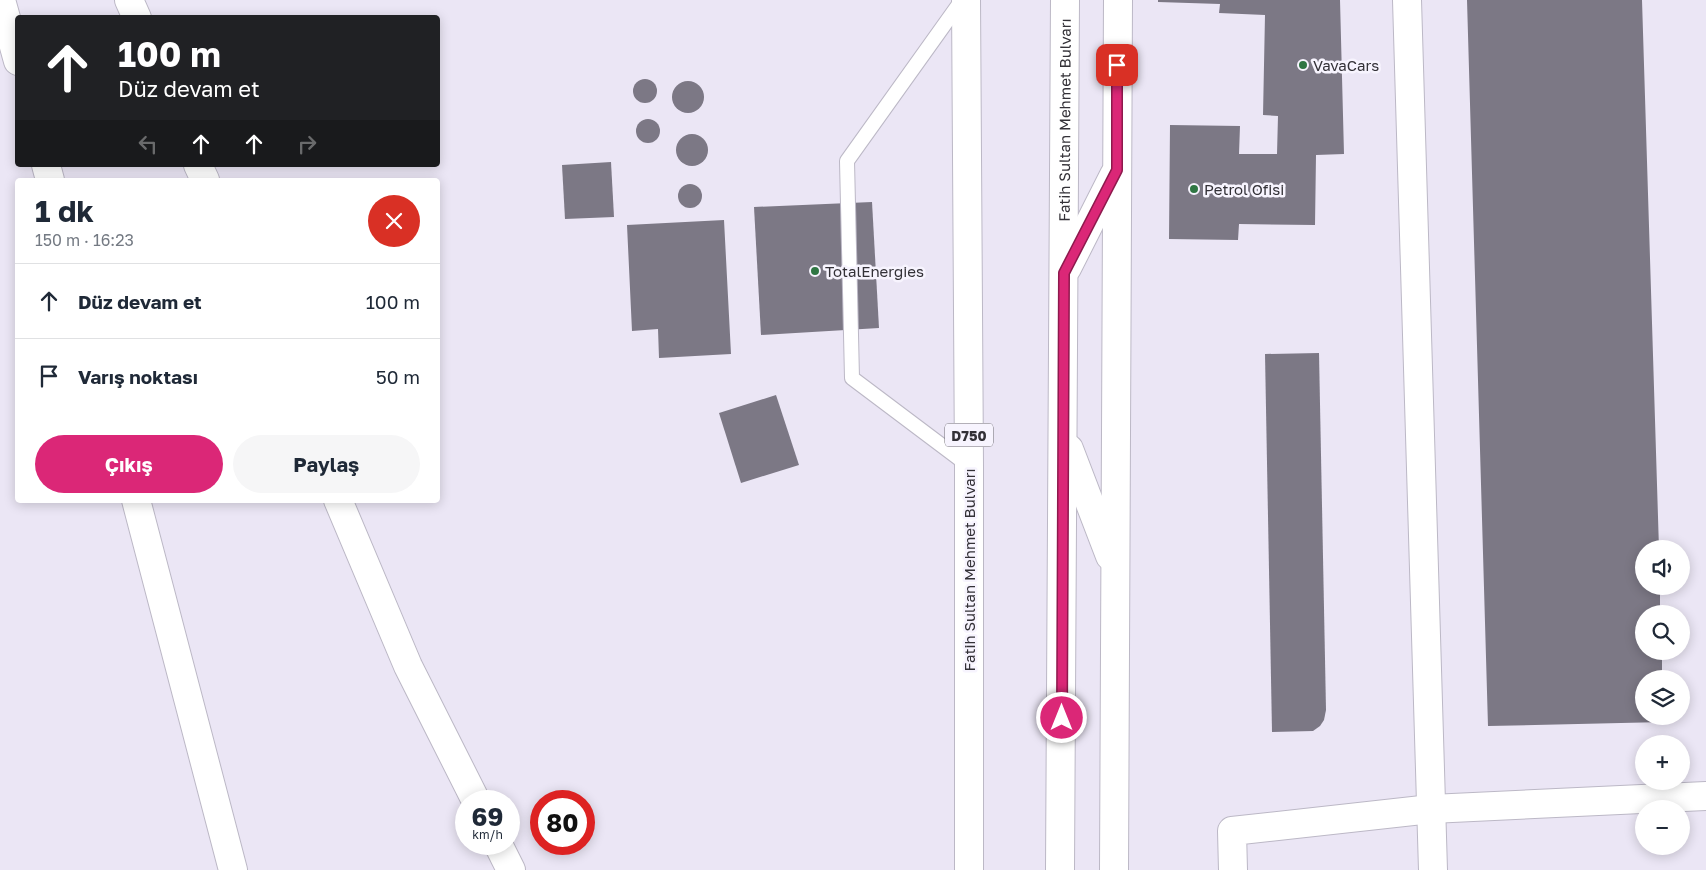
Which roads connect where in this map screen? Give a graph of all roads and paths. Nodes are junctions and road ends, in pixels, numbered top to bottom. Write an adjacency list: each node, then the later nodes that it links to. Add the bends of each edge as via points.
1 (1, 0): 9 (main road)
2 (129, 0): 8 (main road)
3 (962, 0): 13 (lane, via 847,161 847,171 852,378)
4 (966, 0): 13 (main road, Fatih Sultan Mehmet Bulvarı / D750)
5 (1065, 0): 11 (main road, Fatih Sultan Mehmet Bulvarı)
6 (1118, 0): 10 (main road)
7 (1407, 0): 19 (main road)
8 (136, 15)
9 (15, 50)
10 (1117, 170): 11 (main road); 16 (main road)
11 (1064, 273): 12 (main road, Fatih Sultan Mehmet Bulvarı)
12 (1063, 434): 16 (main road); 24 (main road, Fatih Sultan Mehmet Bulvarı)
13 (970, 466): 23 (main road, Fatih Sultan Mehmet Bulvarı / D750)
14 (137, 503): 21 (main road)
15 (339, 503): 17 (main road, via 408,666)
16 (1116, 571): 25 (main road)
17 (470, 790)
18 (1706, 796): 19 (main road)
19 (1431, 808): 26 (main road, via 1232,831); 27 (main road)
20 (504, 855): 22 (main road)
21 (232, 870)
22 (511, 870)
23 (969, 870)
24 (1060, 870)
25 (1114, 870)
26 (1233, 870)
27 (1433, 870)

